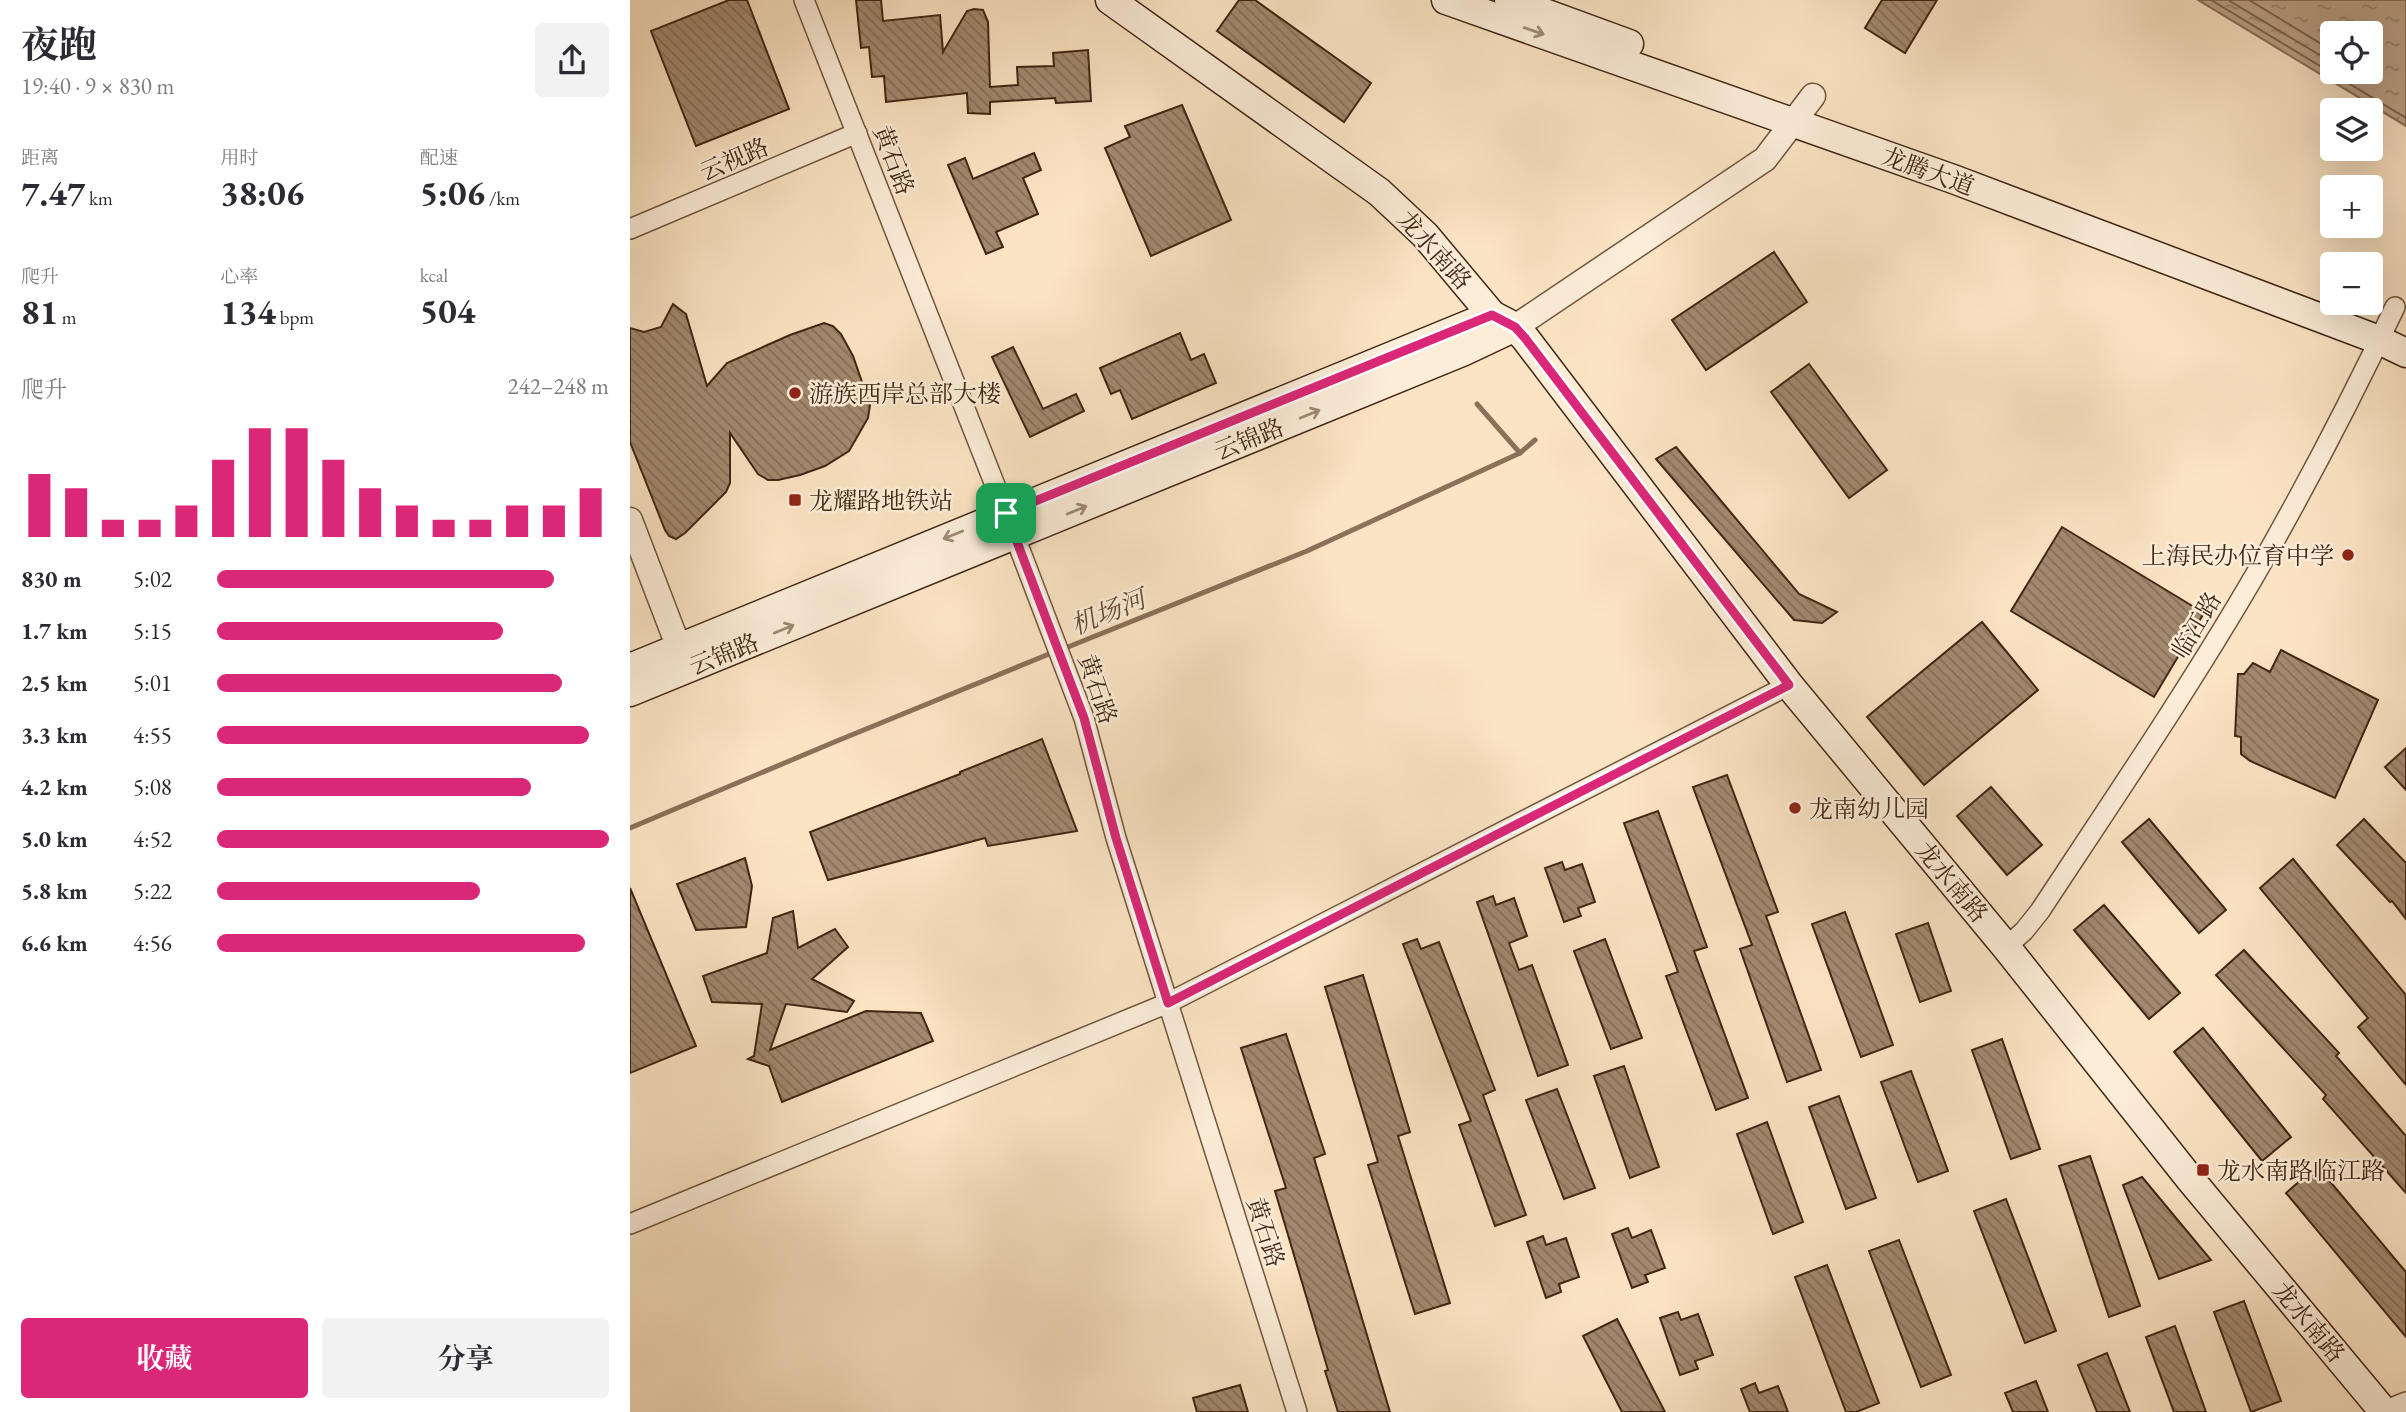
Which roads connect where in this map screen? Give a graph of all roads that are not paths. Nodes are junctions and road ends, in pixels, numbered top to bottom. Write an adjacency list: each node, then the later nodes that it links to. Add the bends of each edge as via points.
1 (804, 0): 6 (street, 黄石路)
2 (1110, 0): 8 (main road, 龙水南路, via 1379,192)
3 (1446, 0): 5 (main road, 龙腾大道, one-way to 5)
4 (1509, 0): 5 (main road, 龙腾大道)
5 (1803, 109): 8 (street, 云锦路, via 1765,159); 9 (main road, 龙腾大道, via 1953,179)
6 (857, 133): 7 (street, 云视路); 12 (street, 黄石路)
7 (630, 229)
8 (1504, 321): 12 (main road, 云锦路); 15 (main road, 龙水南路)
9 (2392, 326): 10 (main road, 龙腾大道); 17 (street, 临江路, via 2254,576 2171,713 2040,911)
10 (2406, 353)
11 (630, 520): 13 (street)
12 (1010, 524): 13 (main road, 云锦路, one-way to 13); 16 (main road, 云锦路, one-way to 12); 18 (street, 黄石路, via 1084,718)
13 (679, 648): 14 (main road, 云锦路)
14 (630, 668)
15 (1789, 685): 17 (main road, 龙水南路); 18 (street)
16 (630, 692)
17 (2006, 947): 22 (main road, 龙水南路)
18 (1168, 1003): 19 (street); 21 (street, 黄石路)
19 (630, 1224)
20 (2406, 1402): 22 (street)
21 (1297, 1412)
22 (2382, 1412)

